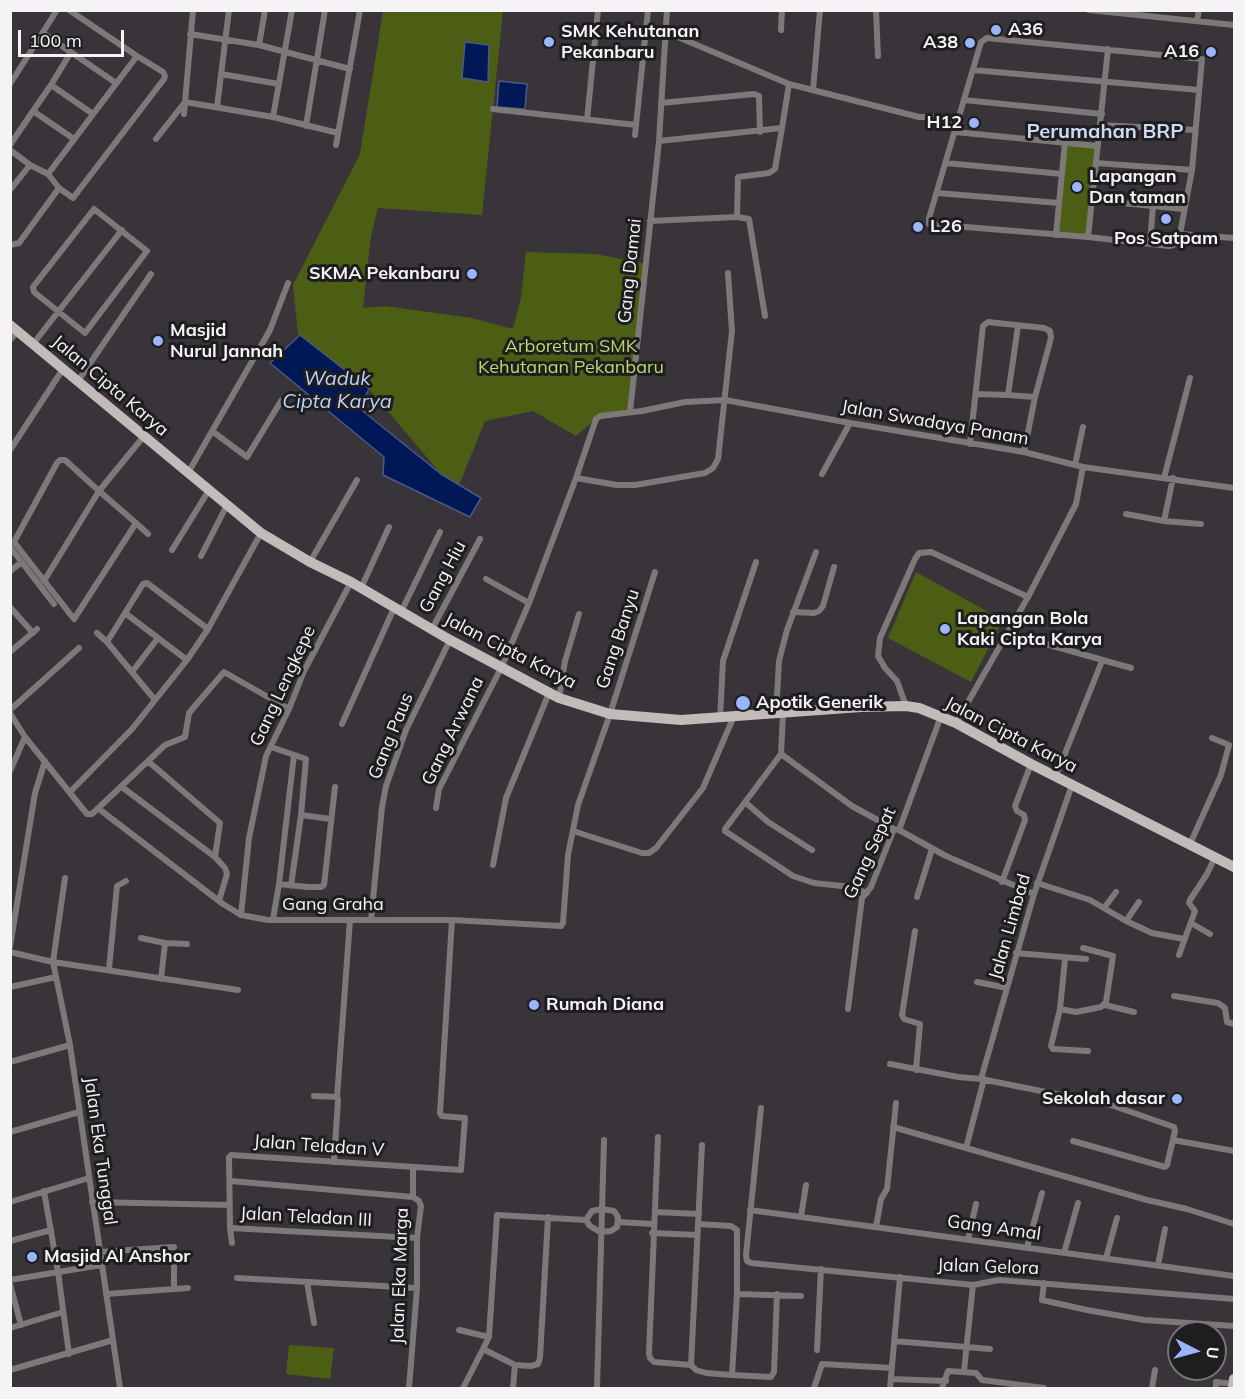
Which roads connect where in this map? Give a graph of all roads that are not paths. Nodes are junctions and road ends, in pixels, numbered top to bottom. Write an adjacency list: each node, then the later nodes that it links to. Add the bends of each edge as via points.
1 (57, 10): 23 (street)
2 (69, 10): 30 (street)
3 (193, 10): 24 (street)
4 (229, 10): 25 (street)
5 (265, 10): 26 (street)
6 (292, 10): 29 (street)
7 (325, 10): 32 (street)
8 (360, 10): 33 (street)
9 (598, 10): 54 (street)
10 (648, 10): 56 (street)
11 (668, 10): 22 (street, Gang Damai)
12 (782, 10): 21 (street)
13 (820, 10): 42 (street)
14 (876, 10): 31 (street)
15 (1089, 10): 18 (street)
16 (1158, 10): 18 (street)
17 (1199, 10): 19 (street)
18 (1156, 18): 19 (street)
19 (1197, 21): 20 (street)
20 (1234, 25)
21 (781, 30)
22 (666, 32): 40 (street); 46 (street, Gang Damai)
23 (43, 33): 28 (street); 38 (street)
24 (190, 33): 25 (street); 45 (street)
25 (226, 39): 26 (street); 35 (street)
26 (260, 45): 29 (street)
27 (1108, 49): 34 (street, via 987,38 981,42); 36 (street); 43 (street, via 1202,58)
28 (71, 52): 37 (street); 41 (street)
29 (285, 52): 32 (street); 39 (street)
30 (137, 56): 37 (street); 79 (street, via 163,72 164,80 73,198)
31 (878, 56)
32 (317, 60): 33 (street); 58 (street)
33 (350, 69): 63 (street)
34 (973, 70): 36 (street); 44 (street)
35 (221, 74): 39 (street); 47 (street)
36 (1105, 81): 43 (street); 52 (street)
37 (116, 83): 50 (street)
38 (10, 84)
39 (279, 84): 53 (street)
40 (789, 84): 42 (street); 59 (street)
41 (51, 85): 49 (street); 50 (street)
42 (813, 90): 55 (street, via 919,117)
43 (1198, 90): 60 (street)
44 (964, 100): 52 (street); 55 (street)
45 (185, 102): 47 (street); 51 (street); 66 (street)
46 (661, 103): 61 (street, via 754,94 759,96); 67 (street, Gang Damai)
47 (217, 107): 53 (street)
48 (493, 109): 54 (street)
49 (33, 111): 65 (street); 70 (street)
50 (93, 114): 65 (street)
51 (184, 114)
52 (1102, 114): 57 (street)
53 (273, 117): 58 (street)
54 (587, 120): 56 (street)
55 (958, 122): 62 (street)
56 (636, 125): 64 (street)
57 (1100, 125): 60 (street); 71 (street)
58 (306, 126): 63 (street)
59 (782, 128): 61 (street); 86 (street, via 775,169 738,177)
60 (1195, 130): 76 (street)
61 (760, 132): 67 (street)
62 (955, 132): 68 (street); 73 (street)
63 (338, 134): 69 (street)
64 (635, 135)
65 (74, 139): 77 (street)
66 (156, 139)
67 (659, 141): 87 (street, Gang Damai)
68 (1065, 142): 71 (street); 78 (street)
69 (336, 145)
70 (10, 146)
71 (1098, 146): 74 (street)
72 (10, 150): 75 (street)
73 (946, 163): 78 (street); 81 (street)
74 (1096, 163): 76 (street); 82 (street)
75 (30, 165): 77 (street); 80 (street)
76 (1192, 171): 85 (street)
77 (48, 174): 79 (street)
78 (1062, 174): 83 (street)
79 (59, 188): 94 (street, via 19,243)
80 (10, 190)
81 (938, 193): 83 (street); 90 (street, via 929,224)
82 (1092, 200): 84 (street); 91 (street)
83 (1059, 203): 90 (street)
84 (1153, 205): 85 (street); 93 (street)
85 (1183, 208): 89 (street)
86 (737, 217): 87 (street); 99 (street, via 749,219 751,225)
87 (650, 221): 112 (street, Gang Damai)
88 (122, 230): 98 (street); 98 (street, via 147,251 87,331 82,332); 98 (street, via 96,209 92,211 33,287 34,292)
89 (1180, 234): 92 (street); 93 (street, via 1176,244)
90 (1056, 235): 91 (street)
91 (1088, 237): 93 (street)
92 (1234, 238)
93 (1150, 244)
94 (10, 245)
95 (728, 273): 110 (street, via 732,332)
96 (151, 274): 106 (street)
97 (288, 283): 115 (street, via 270,330)
98 (59, 310): 103 (street)
99 (765, 316)
100 (1018, 326): 107 (street, via 988,322 982,326); 108 (street); 109 (street, via 1050,331)
101 (14, 328): 102 (street); 103 (main road, Jalan Cipta Karya)
102 (10, 340)
103 (33, 344): 104 (main road, Jalan Cipta Karya)
104 (63, 369): 106 (main road, Jalan Cipta Karya); 118 (street)
105 (1190, 378): 125 (street)
106 (78, 381): 116 (main road, Jalan Cipta Karya)
107 (976, 394): 108 (street); 117 (street)
108 (1008, 395): 109 (street)
109 (1035, 397): 119 (street)
110 (726, 400): 112 (street, Jalan Swadaya Panam, via 685,402); 113 (street, Jalan Swadaya Panam); 124 (street, via 718,459 705,473 616,485)
111 (281, 401): 115 (street, via 248,457)
112 (630, 412): 124 (street, via 596,419)
113 (850, 423): 117 (street, Jalan Swadaya Panam); 123 (street)
114 (1083, 427): 120 (street)
115 (212, 431): 122 (street)
116 (144, 436): 122 (main road, Jalan Cipta Karya); 130 (street)
117 (970, 444): 119 (street, Jalan Swadaya Panam)
118 (10, 450)
119 (1024, 452): 120 (street, Jalan Swadaya Panam)
120 (1075, 465): 121 (street, Jalan Swadaya Panam)
121 (1083, 466): 125 (street, Jalan Swadaya Panam); 154 (street, via 1076,504)
122 (188, 473): 129 (main road, Jalan Cipta Karya)
123 (822, 474)
124 (576, 478): 155 (street)
125 (1164, 478): 126 (street, Jalan Swadaya Panam)
126 (1173, 478): 128 (street, Jalan Swadaya Panam); 133 (street)
127 (357, 480): 146 (street)
128 (1234, 488)
129 (208, 490): 131 (main road, Jalan Cipta Karya); 142 (street)
130 (99, 491): 134 (street); 152 (street); 152 (street, via 65,460 57,463 14,542)
131 (227, 505): 138 (main road, Jalan Cipta Karya); 144 (street)
132 (1126, 514): 133 (street)
133 (1164, 521): 135 (street)
134 (136, 523): 139 (street); 152 (street, via 76,618 71,617)
135 (1201, 524)
136 (388, 527): 153 (street, Gang Lengkepe)
137 (440, 532): 158 (street)
138 (261, 533): 146 (main road, Jalan Cipta Karya); 162 (street)
139 (148, 534)
140 (480, 539): 163 (street, Gang Hiu)
141 (10, 547): 145 (street)
142 (172, 550)
143 (816, 552): 159 (street)
144 (201, 556)
145 (22, 562): 149 (street); 156 (street)
146 (310, 562): 153 (main road, Jalan Cipta Karya)
147 (756, 562): 185 (street, via 723,661)
148 (834, 567): 159 (street, via 819,611)
149 (10, 571)
150 (655, 572): 181 (street, Gang Banyu)
151 (486, 579): 155 (street)
152 (44, 581)
153 (356, 585): 158 (main road, Jalan Cipta Karya); 179 (street, Gang Lengkepe, via 304,671)
154 (1028, 597): 165 (street); 178 (street, via 931,552 920,553 880,638 878,656 897,681)
155 (528, 603): 173 (street)
156 (54, 604)
157 (10, 607): 170 (street, via 35,631)
158 (397, 610): 163 (main road, Jalan Cipta Karya); 186 (street)
159 (794, 612): 182 (street, via 779,661)
160 (125, 613): 162 (street, via 147,583); 166 (street); 168 (street)
161 (579, 614): 176 (street)
162 (208, 629): 171 (street)
163 (432, 629): 167 (main road, Jalan Cipta Karya)
164 (97, 633): 168 (street)
165 (1008, 633): 172 (street); 187 (street)
166 (158, 638): 171 (street); 175 (street)
167 (450, 640): 173 (main road, Jalan Cipta Karya); 232 (street, Gang Paus, via 406,730 386,786)
168 (107, 642): 175 (street)
169 (79, 648): 180 (street)
170 (10, 652)
171 (187, 660): 177 (street)
172 (1102, 661): 174 (street); 197 (street)
173 (501, 668): 176 (main road, Jalan Cipta Karya); 203 (street, Gang Arwana, via 439,789)
174 (1131, 668)
175 (132, 672): 177 (street)
176 (554, 696): 181 (main road, Jalan Cipta Karya); 214 (street, via 506,798)
177 (155, 700): 201 (street)
178 (906, 706): 182 (main road, Jalan Cipta Karya); 183 (main road, Jalan Cipta Karya)
179 (289, 709): 190 (street, Gang Lengkepe); 194 (street, via 224,672 189,713 185,737 165,745)
180 (10, 711): 188 (street)
181 (610, 714): 185 (main road, Jalan Cipta Karya, via 681,720); 208 (street, Gang Banyu, via 578,805)
182 (780, 714): 184 (main road, Jalan Cipta Karya); 191 (street)
183 (941, 715): 187 (main road, Jalan Cipta Karya); 207 (street, Gang Sepat)
184 (734, 716): 185 (main road, Jalan Cipta Karya); 208 (street, via 703,788 656,848 642,853)
185 (720, 718)
186 (342, 723)
187 (957, 723): 195 (main road, Jalan Cipta Karya)
188 (25, 737): 193 (street); 196 (street)
189 (1212, 738): 209 (street, via 1229,745 1221,775)
190 (271, 747): 192 (street); 229 (street, Gang Lengkepe, via 249,838)
191 (781, 754): 202 (street); 207 (street, via 852,806)
192 (294, 755): 205 (street, via 306,759); 220 (street)
193 (45, 761): 201 (street); 242 (street, via 35,793)
194 (149, 762): 199 (street); 212 (street, via 220,823)
195 (1031, 764): 197 (main road, Jalan Cipta Karya); 218 (street, via 1015,806 1025,820)
196 (10, 771)
197 (1056, 776): 198 (main road, Jalan Cipta Karya)
198 (1072, 785): 209 (main road, Jalan Cipta Karya); 219 (street, Jalan Limbad)
199 (122, 787): 204 (street); 212 (street)
200 (335, 787): 206 (street)
201 (70, 792): 204 (street, Gang Graha, via 87,814)
202 (746, 802): 210 (street, via 768,822); 222 (street, via 725,831 793,876)
203 (436, 808)
204 (99, 809): 226 (street, Gang Graha)
205 (300, 815): 206 (street); 221 (street)
206 (331, 819): 221 (street, via 324,885)
207 (897, 830): 211 (street); 222 (street, Gang Sepat)
208 (573, 831): 233 (street, Gang Graha, via 561,926)
209 (1190, 844): 213 (main road, Jalan Cipta Karya)
210 (812, 849)
211 (932, 849): 218 (street); 225 (street)
212 (215, 857): 226 (street, via 226,874)
213 (1215, 857): 215 (main road, Jalan Cipta Karya); 235 (street, via 1190,900 1195,908)
214 (493, 866)
215 (1234, 867)
216 (65, 878): 249 (street)
217 (126, 881): 250 (street, via 117,886)
218 (1002, 882): 224 (street)
219 (1037, 883): 224 (street, Jalan Limbad); 228 (street)
220 (279, 884): 221 (street); 230 (street)
221 (291, 886)
222 (867, 892): 259 (street, Gang Sepat, via 862,898)
223 (1116, 892): 228 (street)
224 (1034, 894): 245 (street, Jalan Limbad)
225 (917, 897)
226 (219, 901): 229 (street, Gang Graha)
227 (1139, 902): 234 (street)
228 (1104, 908): 234 (street)
229 (241, 915): 230 (street, Gang Graha)
230 (273, 919): 231 (street, Gang Graha)
231 (350, 920): 232 (street, Gang Graha); 270 (street)
232 (371, 920): 233 (street, Gang Graha)
233 (452, 920): 284 (street, Jalan Teladan V, via 441,1113 465,1118 461,1170)
234 (1126, 921): 239 (street, via 1152,933)
235 (1191, 923): 237 (street); 239 (street)
236 (915, 932): 267 (street, via 902,1015 920,1024)
237 (1210, 934)
238 (141, 938): 240 (street)
239 (1184, 939): 246 (street)
240 (165, 943): 241 (street); 252 (street)
241 (187, 944)
242 (10, 947)
243 (1083, 948): 258 (street, via 1113,956)
244 (10, 952): 249 (street)
245 (1016, 953): 247 (street); 255 (street, Jalan Limbad)
246 (1179, 955)
247 (1065, 959): 248 (street); 260 (street)
248 (1086, 959)
249 (53, 962): 250 (street); 251 (street, Jalan Eka Tunggal)
250 (110, 969): 252 (street)
251 (56, 976): 254 (street); 263 (street, Jalan Eka Tunggal)
252 (161, 979): 256 (street)
253 (977, 982): 255 (street)
254 (10, 987)
255 (1007, 988): 268 (street, Jalan Limbad)
256 (238, 990)
257 (1174, 996): 262 (street, via 1218,1003 1225,1008 1227,1022)
258 (1104, 1005): 260 (street, via 1076,1012); 261 (street)
259 (848, 1009)
260 (1060, 1009): 264 (street, via 1051,1048)
261 (1134, 1012)
262 (1234, 1024)
263 (70, 1045): 265 (street); 273 (street, Jalan Eka Tunggal)
264 (1088, 1051)
265 (10, 1062)
266 (890, 1064): 267 (street)
267 (916, 1070): 268 (street)
268 (982, 1079): 278 (street, via 1111,1105 1174,1127); 281 (street, Jalan Limbad)
269 (315, 1096): 270 (street)
270 (337, 1097): 283 (street)
271 (896, 1102): 274 (street)
272 (761, 1108): 297 (street)
273 (79, 1112): 275 (street); 285 (street, Jalan Eka Tunggal)
274 (893, 1127): 281 (street); 308 (street, via 887,1189)
275 (10, 1132)
276 (658, 1137): 298 (street)
277 (604, 1140): 296 (street)
278 (1173, 1140): 279 (street, via 1165,1167); 282 (street)
279 (1073, 1141)
280 (702, 1145): 299 (street)
281 (966, 1148): 307 (street)
282 (1234, 1151)
283 (334, 1162): 284 (street, Jalan Teladan V); 286 (street, Jalan Teladan V, via 231,1155)
284 (413, 1167): 290 (street, Jalan Eka Marga)
285 (88, 1178): 288 (street); 292 (street, Jalan Eka Tunggal)
286 (231, 1181): 290 (street); 295 (street, Jalan Teladan V)
287 (806, 1185): 301 (street)
288 (44, 1191): 291 (street); 311 (street)
289 (1042, 1193): 320 (street)
290 (413, 1197): 315 (street, Jalan Eka Marga, via 421,1206)
291 (10, 1202)
292 (92, 1202): 295 (street); 321 (street, Jalan Eka Tunggal)
293 (1078, 1203): 322 (street)
294 (976, 1204): 316 (street)
295 (230, 1205): 309 (street, Jalan Teladan V)
296 (602, 1209): 303 (street, via 592,1211); 304 (street, via 614,1211); 312 (street)
297 (750, 1210): 301 (street, Gang Amal); 327 (street, Jalan Gelora, via 747,1261)
298 (655, 1212): 299 (street); 305 (street)
299 (699, 1214): 306 (street)
300 (549, 1217): 303 (street); 350 (street, via 497,1215); 358 (street, via 540,1358 538,1364 531,1366)
301 (801, 1217): 308 (street, Gang Amal)
302 (1117, 1218): 323 (street)
303 (585, 1220): 312 (street)
304 (618, 1222): 305 (street); 312 (street, via 611,1231)
305 (653, 1224): 313 (street)
306 (698, 1224): 314 (street); 340 (street, via 731,1226 737,1230)
307 (1234, 1224)
308 (876, 1227): 316 (street, Gang Amal)
309 (230, 1228): 315 (street, Jalan Teladan III); 318 (street, Jalan Teladan V)
310 (1165, 1229): 326 (street)
311 (51, 1230): 317 (street); 328 (street)
312 (600, 1232): 374 (street)
313 (652, 1233): 314 (street); 359 (street, via 650,1358 654,1362)
314 (697, 1235): 359 (street)
315 (417, 1238): 337 (street, Jalan Eka Marga)
316 (968, 1239): 320 (street, Gang Amal)
317 (10, 1241)
318 (232, 1243)
319 (174, 1247): 321 (street)
320 (1028, 1248): 322 (street, Gang Amal)
321 (100, 1252): 325 (street, Jalan Eka Tunggal)
322 (1064, 1252): 323 (street, Gang Amal)
323 (1106, 1258): 326 (street, Gang Amal)
324 (174, 1263): 338 (street)
325 (101, 1265): 328 (street); 339 (street, Jalan Eka Tunggal)
326 (1158, 1265): 329 (street, Gang Amal)
327 (821, 1269): 330 (street, Jalan Gelora); 356 (street)
328 (58, 1272): 332 (street); 344 (street)
329 (1234, 1276)
330 (900, 1277): 335 (street, Jalan Gelora); 352 (street)
331 (237, 1278): 333 (street)
332 (10, 1282): 346 (street)
333 (307, 1282): 337 (street); 345 (street)
334 (1044, 1283): 335 (street, Jalan Gelora, via 999,1280); 343 (street, Jalan Gelora); 347 (street, via 1042,1300 1144,1320)
335 (973, 1285): 353 (street)
336 (188, 1288): 338 (street)
337 (417, 1288): 371 (street, Jalan Eka Marga)
338 (174, 1289): 339 (street)
339 (106, 1294): 351 (street, Jalan Eka Tunggal)
340 (737, 1294): 341 (street); 364 (street)
341 (777, 1294): 342 (street); 364 (street, via 774,1372 771,1377)
342 (801, 1296)
343 (1234, 1299)
344 (63, 1312): 346 (street); 357 (street)
345 (314, 1323)
346 (21, 1325): 348 (street)
347 (1234, 1326)
348 (10, 1328)
349 (459, 1330): 350 (street)
350 (489, 1337): 354 (street)
351 (113, 1340): 357 (street); 369 (street, Jalan Eka Tunggal)
352 (894, 1341): 353 (street); 360 (street)
353 (967, 1347): 355 (street); 363 (street)
354 (483, 1349): 358 (street); 372 (street)
355 (990, 1349)
356 (817, 1350)
357 (69, 1354): 361 (street)
358 (515, 1365): 373 (street)
359 (691, 1365): 364 (street, via 706,1373)
360 (892, 1368): 365 (street); 370 (street, via 822,1364)
361 (10, 1370)
362 (1155, 1370): 378 (street)
363 (964, 1371): 367 (street, via 948,1371); 377 (street, via 978,1373 982,1380)
364 (732, 1375)
365 (891, 1379): 367 (street); 375 (street)
366 (1234, 1379): 368 (main road)
367 (946, 1381): 376 (street)
368 (1234, 1387): 379 (street, via 1216,1382)
369 (118, 1388)
370 (814, 1388)
371 (409, 1389)
372 (463, 1389)
373 (513, 1389)
374 (597, 1389)
375 (890, 1389)
376 (942, 1389)
377 (1044, 1389)
378 (1152, 1389)
379 (1216, 1389)

